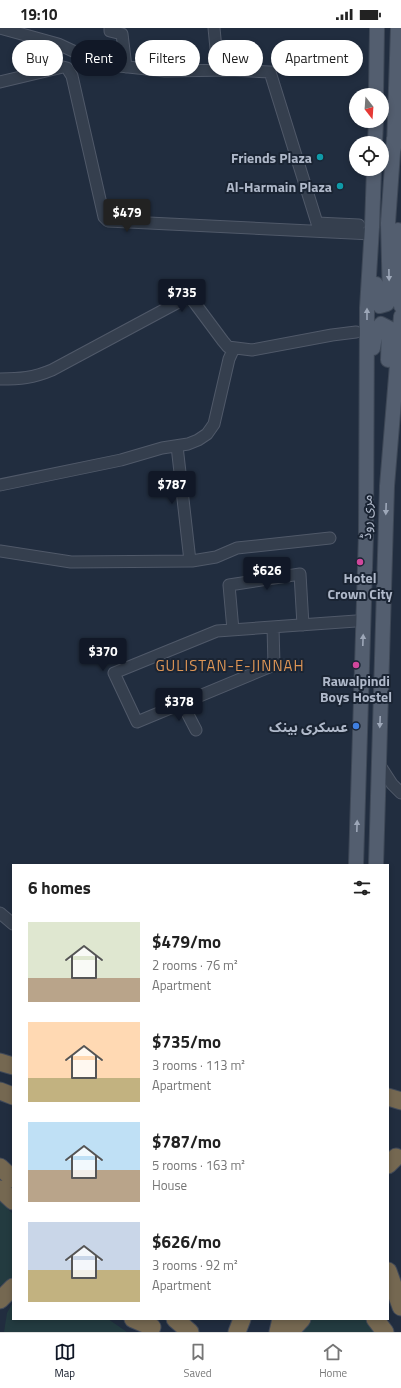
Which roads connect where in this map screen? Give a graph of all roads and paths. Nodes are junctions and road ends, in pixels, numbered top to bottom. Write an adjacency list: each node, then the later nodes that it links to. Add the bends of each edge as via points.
1 (0, 28): 8 (street)
2 (110, 28): 6 (street, via 112,33 122,34)
3 (214, 28): 7 (street)
4 (377, 28): 13 (main road)
5 (398, 28): 14 (main road)
6 (123, 40)
7 (215, 40)
8 (71, 50)
9 (127, 67): 10 (street, via 164,71)
10 (208, 70)
11 (263, 72): 18 (street, via 270,72 317,223)
12 (0, 82): 19 (street, via 67,68 72,76 104,217 108,221)
13 (376, 88)
14 (398, 103): 15 (main road)
15 (394, 138): 17 (main road, one-way to 17, via 388,224 390,299 387,304 380,306 376,300 379,209); 20 (main road)
16 (376, 176): 19 (main road, مری روڈ)
17 (377, 176)
18 (359, 225)
19 (372, 234): 28 (main road, مری روڈ, one-way to 19, via 367,308)
20 (401, 306)
21 (401, 316): 27 (main road, مری روڈ)
22 (356, 332): 23 (street, via 252,350)
23 (234, 348): 24 (street, via 223,341 194,302 186,298 52,370 21,379); 25 (street, via 229,359 214,424 207,434 198,440)
24 (0, 379)
25 (177, 446): 26 (street); 31 (street)
26 (0, 485)
27 (386, 486): 28 (main road, via 385,407 389,328 381,324 376,330 373,346 375,397); 38 (main road, مری روڈ, one-way to 38)
28 (366, 534): 32 (main road, مری روڈ)
29 (330, 538): 31 (street, via 237,548 216,557)
30 (0, 551): 31 (street, via 71,562)
31 (190, 561)
32 (363, 621): 33 (street); 40 (main road, مری روڈ, one-way to 32)
33 (303, 624): 34 (street); 35 (street, via 300,574 229,585)
34 (273, 627): 35 (street); 36 (street, via 274,665)
35 (233, 630): 36 (street, via 217,631 114,673 137,722)
36 (182, 703): 37 (street)
37 (196, 730)
38 (379, 764): 39 (street); 41 (main road, مری روڈ)
39 (401, 794)
40 (356, 864)
41 (376, 864)
42 (0, 913): 43 (street)
43 (12, 923)
44 (0, 1062): 45 (highway)
45 (12, 1066)
46 (0, 1091): 47 (highway)
47 (12, 1096)
48 (389, 1097): 49 (highway)
49 (401, 1101)
50 (0, 1167): 51 (highway)
51 (12, 1178)
52 (0, 1189): 53 (highway)
53 (12, 1200)
54 (389, 1274): 57 (highway)
55 (12, 1288): 56 (highway)
56 (0, 1300)
57 (401, 1307)
58 (135, 1320): 64 (highway)
59 (176, 1320): 65 (highway)
60 (191, 1320): 66 (highway)
61 (281, 1320): 67 (highway)
62 (301, 1320): 68 (highway)
63 (376, 1320): 69 (highway)
64 (150, 1326)
65 (190, 1332)
66 (198, 1332)
67 (278, 1332)
68 (290, 1332)
69 (385, 1332)

